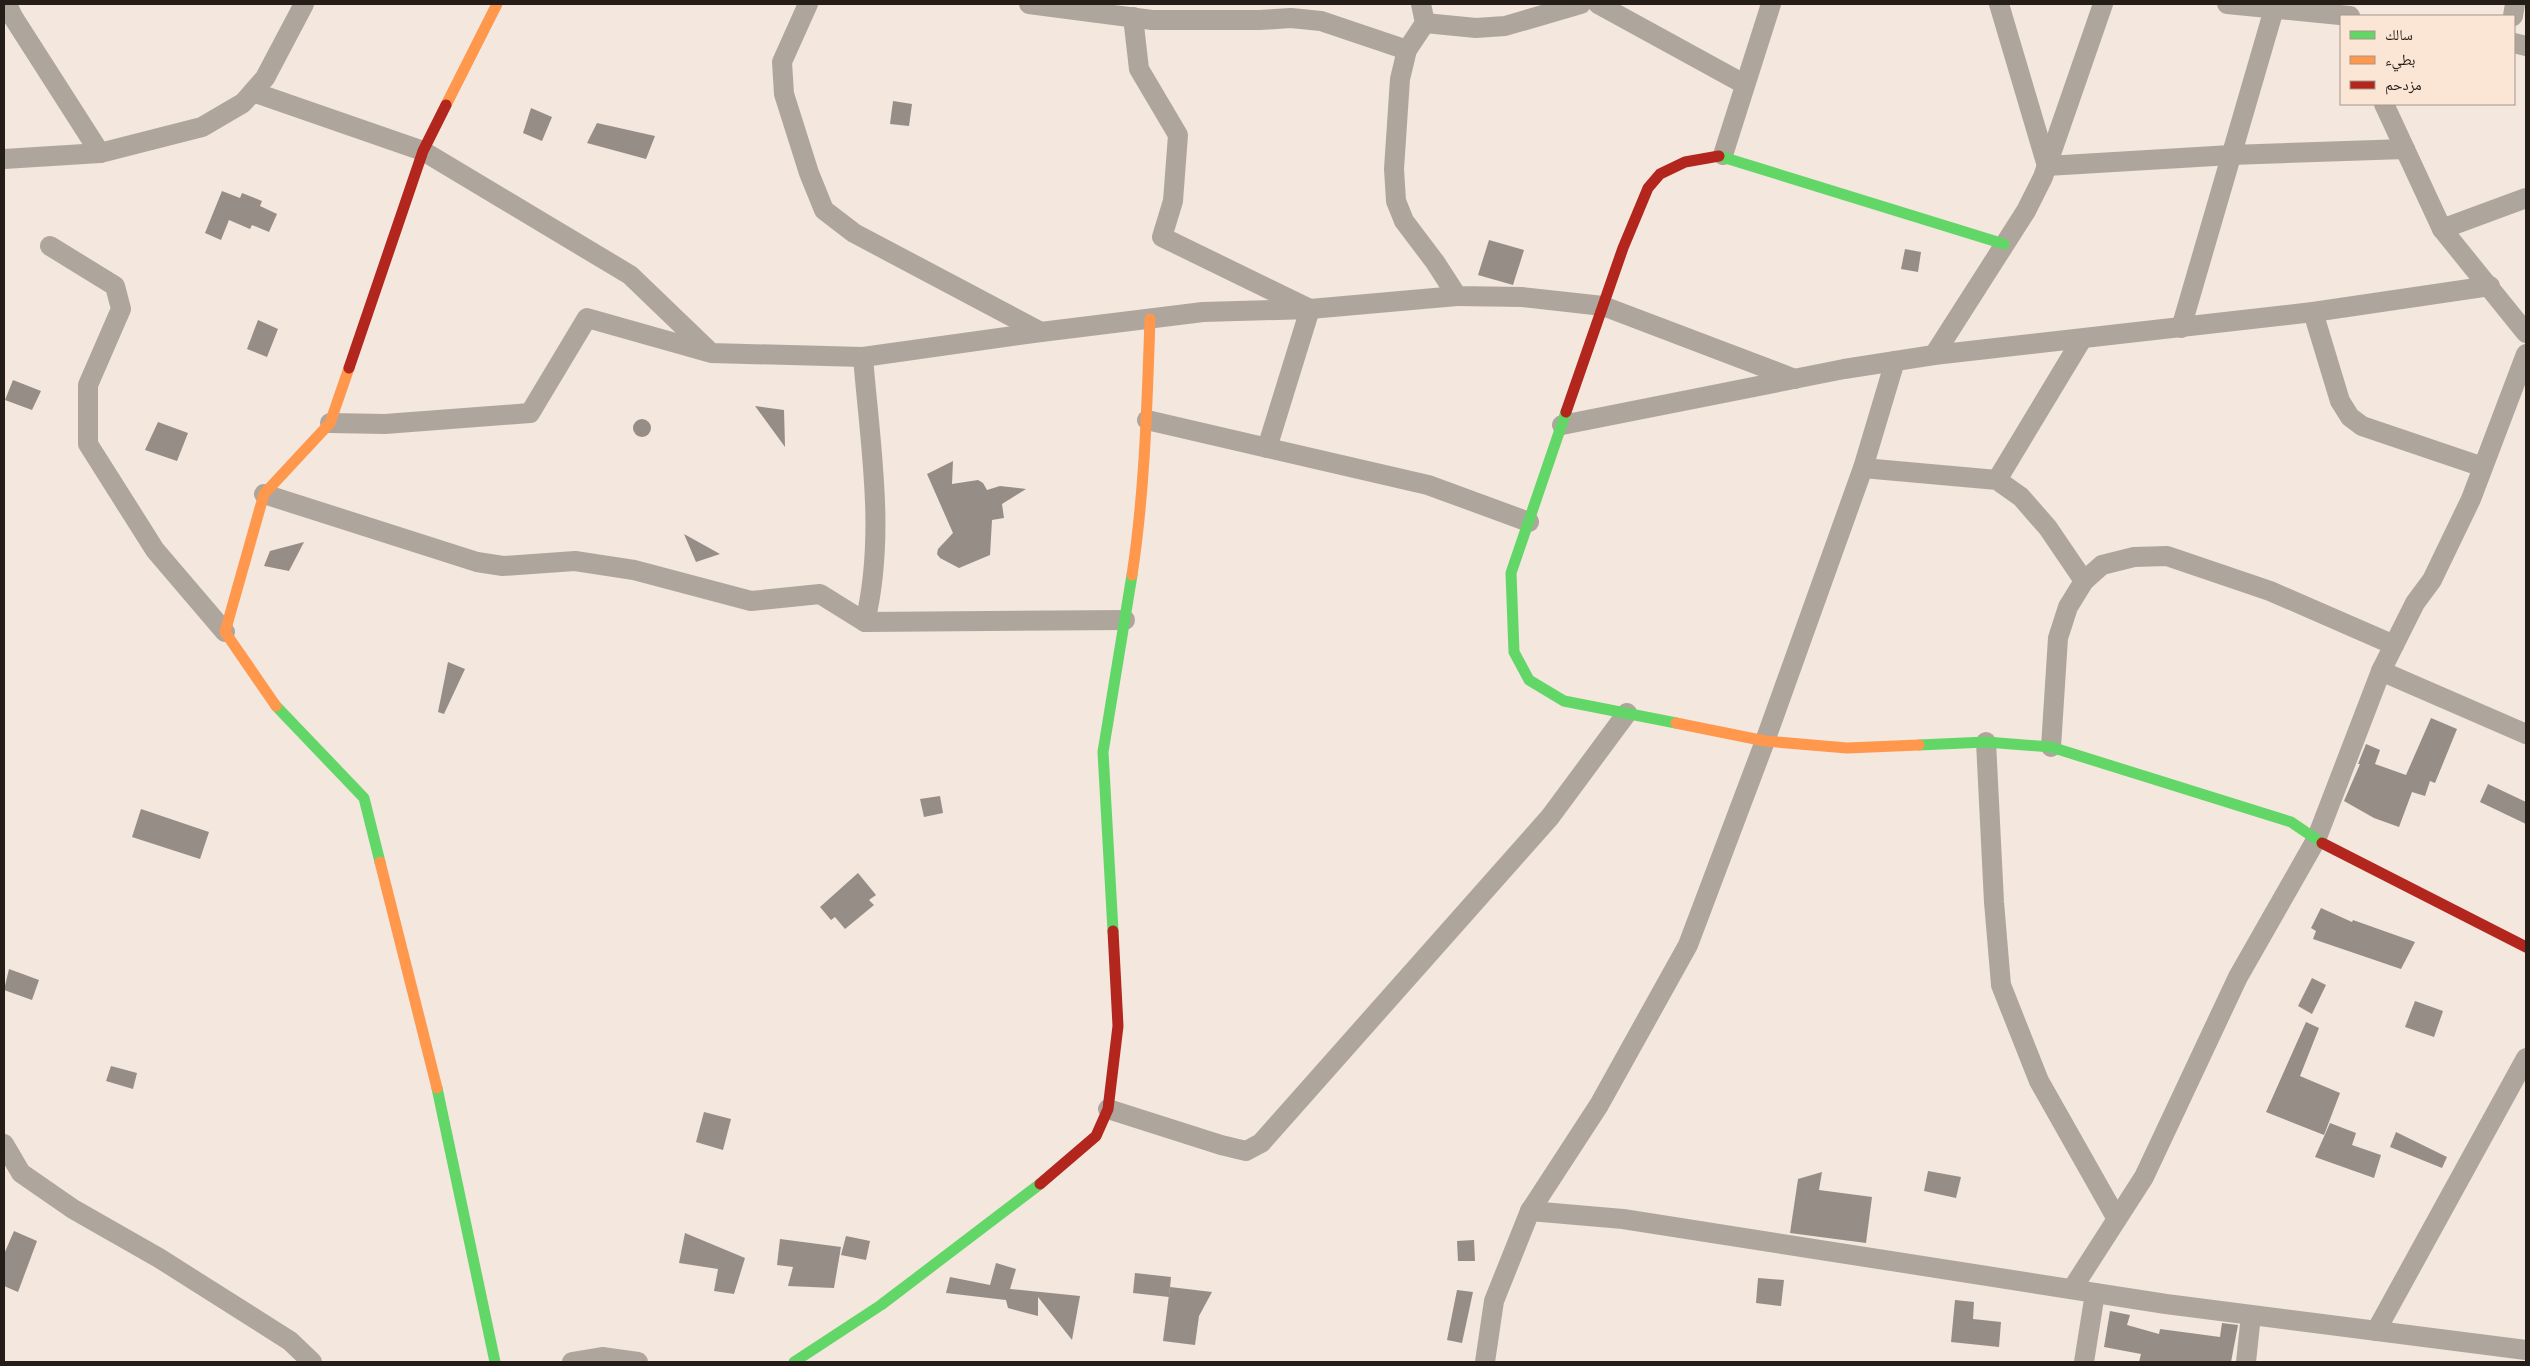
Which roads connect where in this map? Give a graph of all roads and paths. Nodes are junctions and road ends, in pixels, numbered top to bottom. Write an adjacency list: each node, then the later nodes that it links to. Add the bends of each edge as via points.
1 (304, 4): 21 (street, via 265,78)
2 (497, 4): 24 (street)
3 (808, 4): 41 (street, via 782,62 784,94 824,210 854,233)
4 (1029, 4): 12 (street)
5 (1421, 4): 18 (street)
6 (1581, 4): 18 (street, via 1505,26 1476,28)
7 (1598, 4): 20 (street)
8 (1771, 4): 20 (street)
9 (1998, 4): 29 (street)
10 (2103, 4): 29 (street)
11 (2227, 4): 14 (street)
12 (1086, 7): 17 (street)
13 (2316, 8): 14 (street); 16 (street)
14 (2274, 9): 27 (street)
15 (8, 12): 25 (street)
16 (2342, 15)
17 (1133, 17): 19 (street, via 1321,21); 37 (street, via 1139,69 1178,135 1173,201 1162,237)
18 (1425, 23): 19 (street)
19 (1407, 50): 35 (street, via 1400,79 1394,169 1396,201 1404,221)
20 (1744, 84): 26 (street)
21 (253, 92): 24 (street); 25 (street, via 243,103 202,127)
22 (2384, 105): 23 (street)
23 (2405, 149): 27 (street); 31 (street)
24 (423, 151): 44 (street, via 630,276); 51 (street)
25 (100, 153): 28 (street)
26 (1723, 155): 32 (street); 36 (street, via 1685,162 1660,174 1648,188)
27 (2231, 155): 29 (street); 40 (street)
28 (4, 159)
29 (2047, 166): 32 (street, via 2026,211)
30 (2526, 198): 31 (street)
31 (2442, 229): 34 (street)
32 (2004, 244): 46 (street)
33 (50, 246): 62 (street, via 115,286 121,309 88,384 88,444 156,550)
34 (2490, 286): 38 (street); 42 (street)
35 (1457, 296): 36 (street, via 1522,297); 37 (street)
36 (1602, 306): 49 (street); 52 (street)
37 (1310, 309): 39 (street, via 1203,312); 53 (street)
38 (2313, 312): 40 (street); 54 (street, via 2340,402 2350,417 2362,426)
39 (1150, 319): 41 (street); 50 (street)
40 (2181, 328): 43 (street)
41 (1041, 332): 47 (street)
42 (2526, 333)
43 (2082, 339): 46 (street); 56 (street)
44 (711, 353): 47 (street); 51 (street, via 587,318 530,413 385,424)
45 (2526, 354): 54 (street)
46 (1934, 355): 48 (street)
47 (863, 357): 61 (street, via 877,540 873,588)
48 (1895, 361): 49 (street); 55 (street)
49 (1795, 379): 52 (street)
50 (1147, 420): 53 (street); 60 (street, via 1137,542)
51 (330, 423): 57 (street)
52 (1562, 425): 58 (street)
53 (1267, 448): 58 (street, via 1428,485)
54 (2483, 467): 63 (street, via 2432,580 2415,603)
55 (1862, 468): 56 (street); 67 (street)
56 (1997, 480): 59 (street, via 2021,497 2048,528)
57 (264, 494): 61 (street, via 477,562 503,566 575,561 634,570 751,601 820,594); 62 (street)
58 (1528, 522): 65 (street, via 1511,574 1514,652 1529,680 1564,701)
59 (2084, 581): 63 (street, via 2102,565 2134,557 2167,556 2270,591); 69 (street, via 2068,606 2058,638)
60 (1125, 620): 61 (street); 73 (street, via 1102,752 1118,1026)
61 (865, 622)
62 (225, 632): 84 (street, via 282,715 364,798 447,1128)
63 (2394, 645): 64 (street)
64 (2381, 671): 66 (street); 70 (street)
65 (1627, 713): 67 (street); 73 (street, via 1550,817 1260,1143 1246,1150 1221,1145)
66 (2526, 734)
67 (1766, 741): 68 (street, via 1847,748); 75 (street, via 1688,945 1599,1105)
68 (1986, 742): 69 (street); 76 (street, via 2001,985 2039,1081)
69 (2051, 747): 70 (street, via 2292,822)
70 (2316, 840): 71 (street); 76 (street, via 2238,976 2144,1177)
71 (2526, 947)
72 (2526, 1058): 80 (street)
73 (1108, 1109): 87 (street, via 1096,1136 1034,1189 881,1305)
74 (4, 1144): 83 (street, via 21,1173 73,1209 159,1258 290,1342)
75 (1530, 1211): 77 (street, via 1623,1219); 88 (street, via 1494,1301)
76 (2117, 1219): 77 (street)
77 (2072, 1289): 78 (street)
78 (2095, 1293): 79 (street); 89 (street)
79 (2251, 1315): 80 (street); 90 (street)
80 (2376, 1331): 82 (street)
81 (2526, 1350): 82 (street)
82 (2502, 1354)
83 (312, 1362)
84 (495, 1362)
85 (572, 1362): 86 (street, via 602,1357)
86 (638, 1362)
87 (794, 1362)
88 (1485, 1362)
89 (2084, 1362)
90 (2246, 1362)

